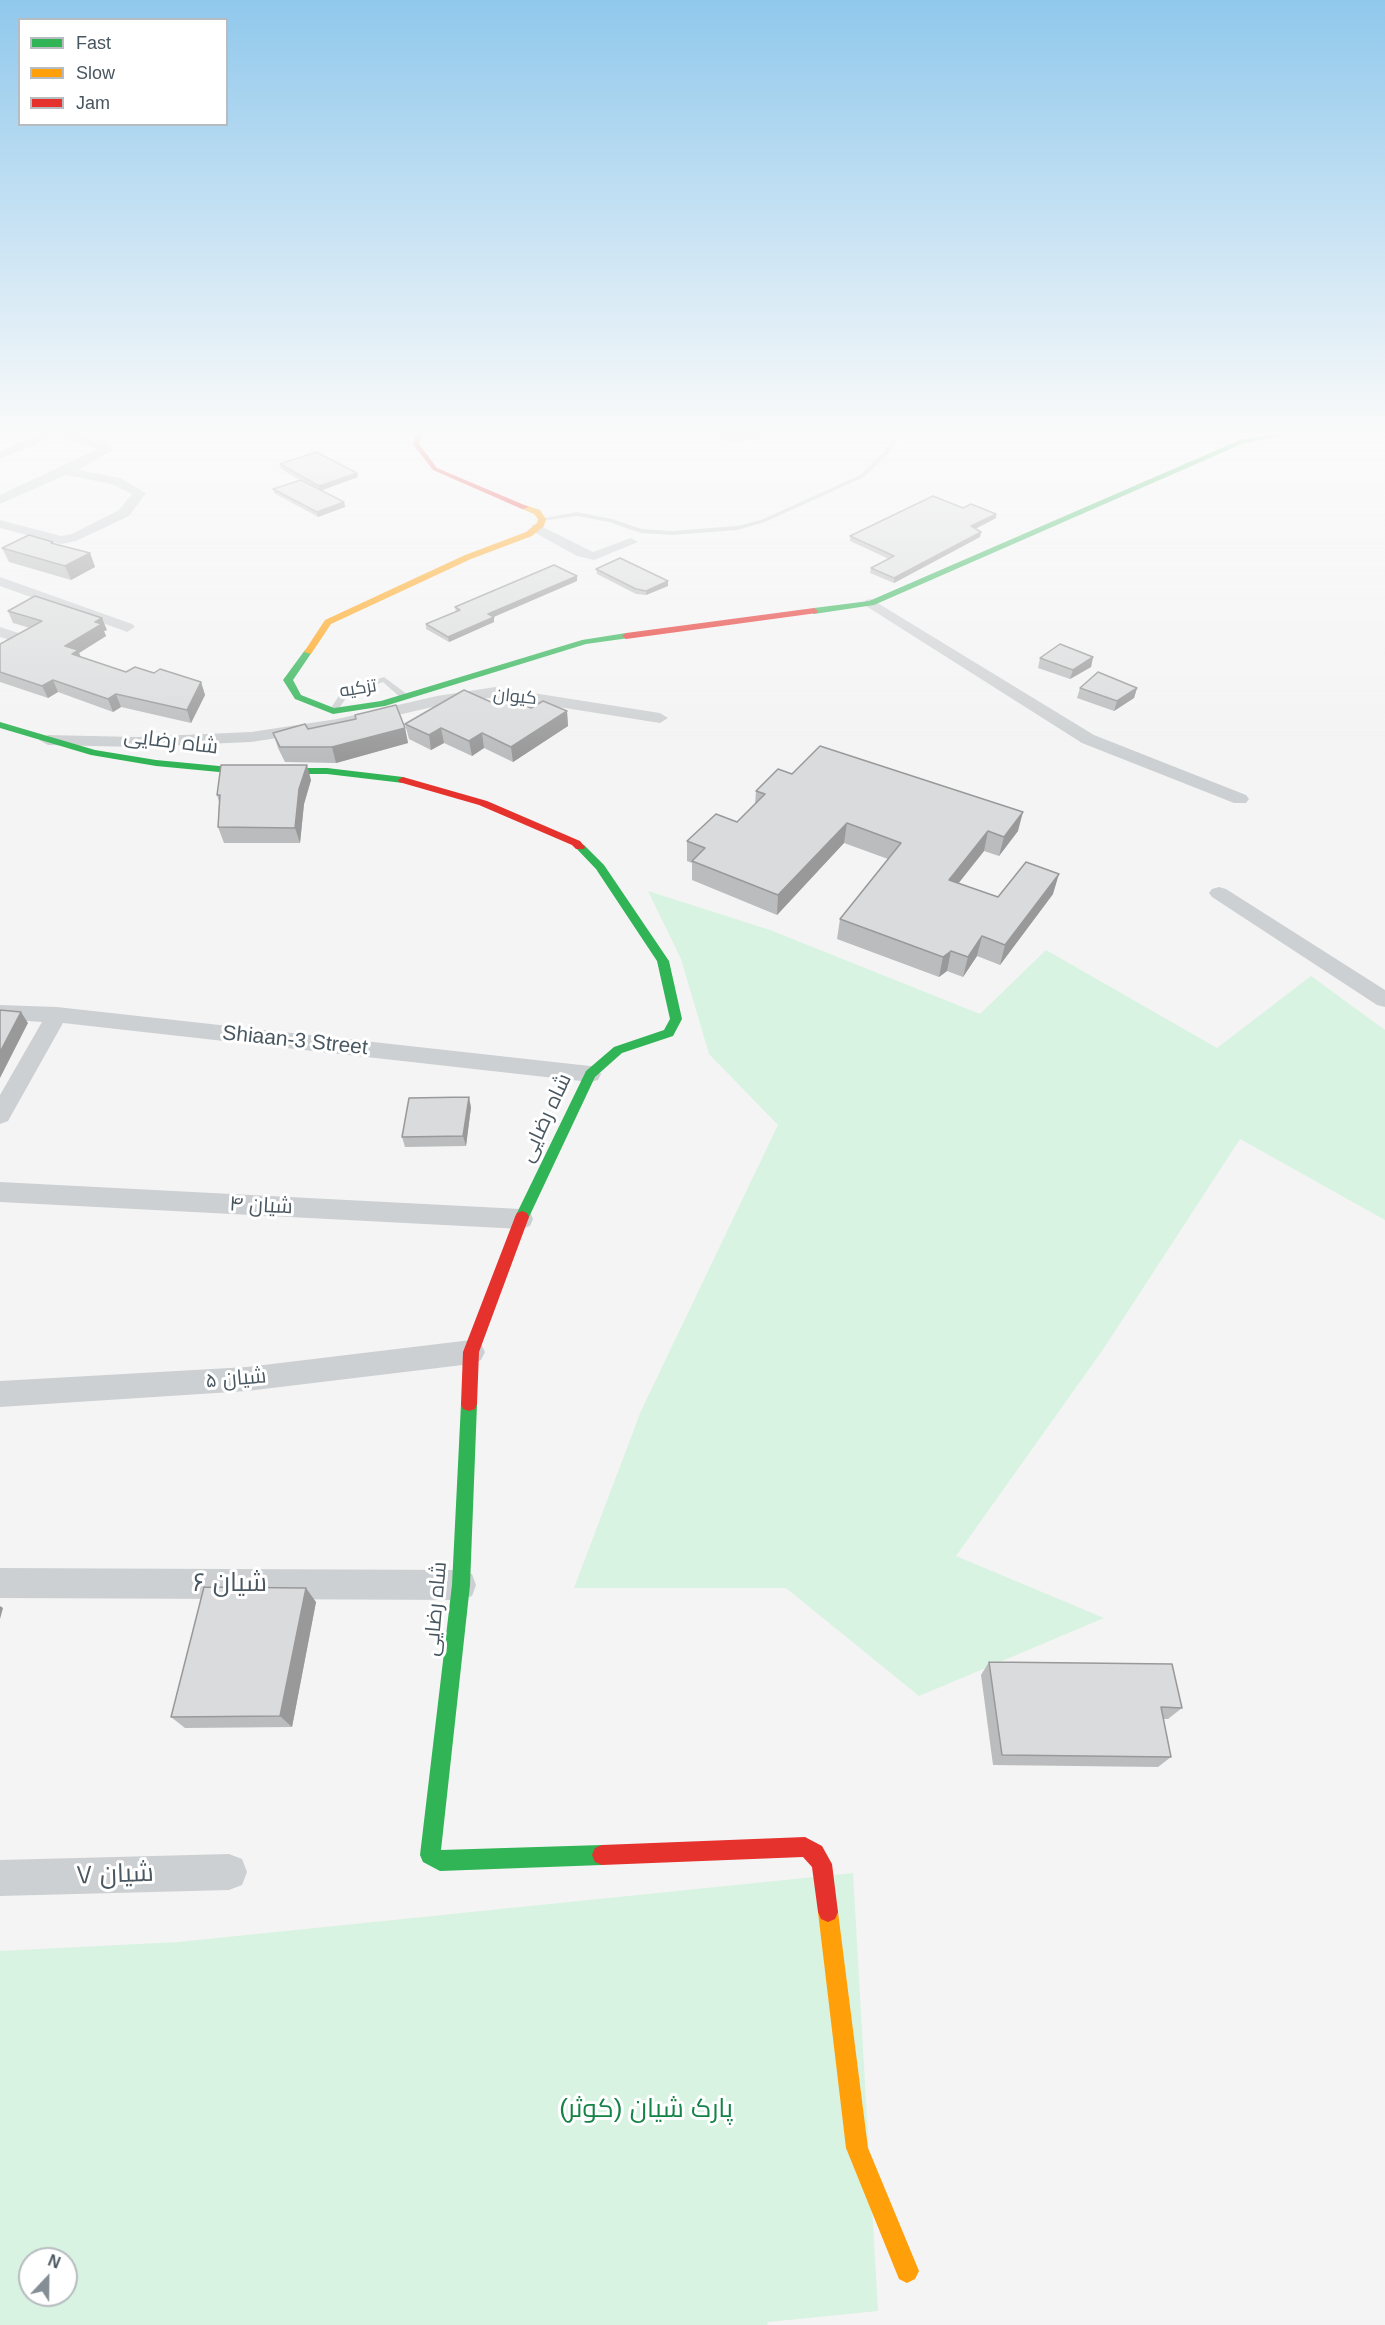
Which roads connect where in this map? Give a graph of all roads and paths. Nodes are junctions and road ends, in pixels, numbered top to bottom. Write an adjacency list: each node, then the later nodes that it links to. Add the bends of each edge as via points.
1 (512, 540): 13 (street, تزکیه, via 328,622 288,680 298,697)
2 (563, 540): 4 (street, via 594,556)
3 (1014, 540): 8 (street, تزکیه)
4 (631, 542)
5 (0, 581): 6 (street)
6 (18, 588): 7 (street); 9 (street)
7 (0, 600)
8 (871, 603): 12 (street, تزکیه, via 585,642); 17 (street, via 1088,739)
9 (127, 627)
10 (0, 632): 11 (street)
11 (17, 638)
12 (405, 697): 13 (street, تزکیه); 13 (lane, via 384,679 345,693)
13 (333, 711)
14 (660, 718): 16 (street, کیوان, via 495,692 251,737 137,742)
15 (0, 725): 16 (street, شاه رضایی)
16 (48, 740): 22 (street, شاه رضایی, via 94,753 156,763 240,771 327,771 392,777 483,802 576,843 600,867 663,961 676,1019 669,1034 618,1050)
17 (1240, 799)
18 (1219, 893): 19 (street)
19 (1385, 1000)
20 (0, 1012): 21 (street, Shiaan-3 Street)
21 (57, 1015): 22 (street, Shiaan-3 Street); 23 (street)
22 (590, 1074): 25 (street, شاه رضایی)
23 (0, 1115)
24 (0, 1192): 25 (street, شیان ۴)
25 (521, 1219): 26 (street, شاه رضایی)
26 (471, 1352): 27 (street, شیان ۵, via 247,1379); 29 (street, شاه رضایی)
27 (0, 1394)
28 (0, 1582): 29 (street, شیان ۶)
29 (460, 1585): 32 (street, شاه رضایی, via 429,1855 440,1861 805,1847 815,1853 822,1864 856,2148)
30 (229, 1872): 31 (street, شیان ۷)
31 (0, 1878)
32 (907, 2271)

